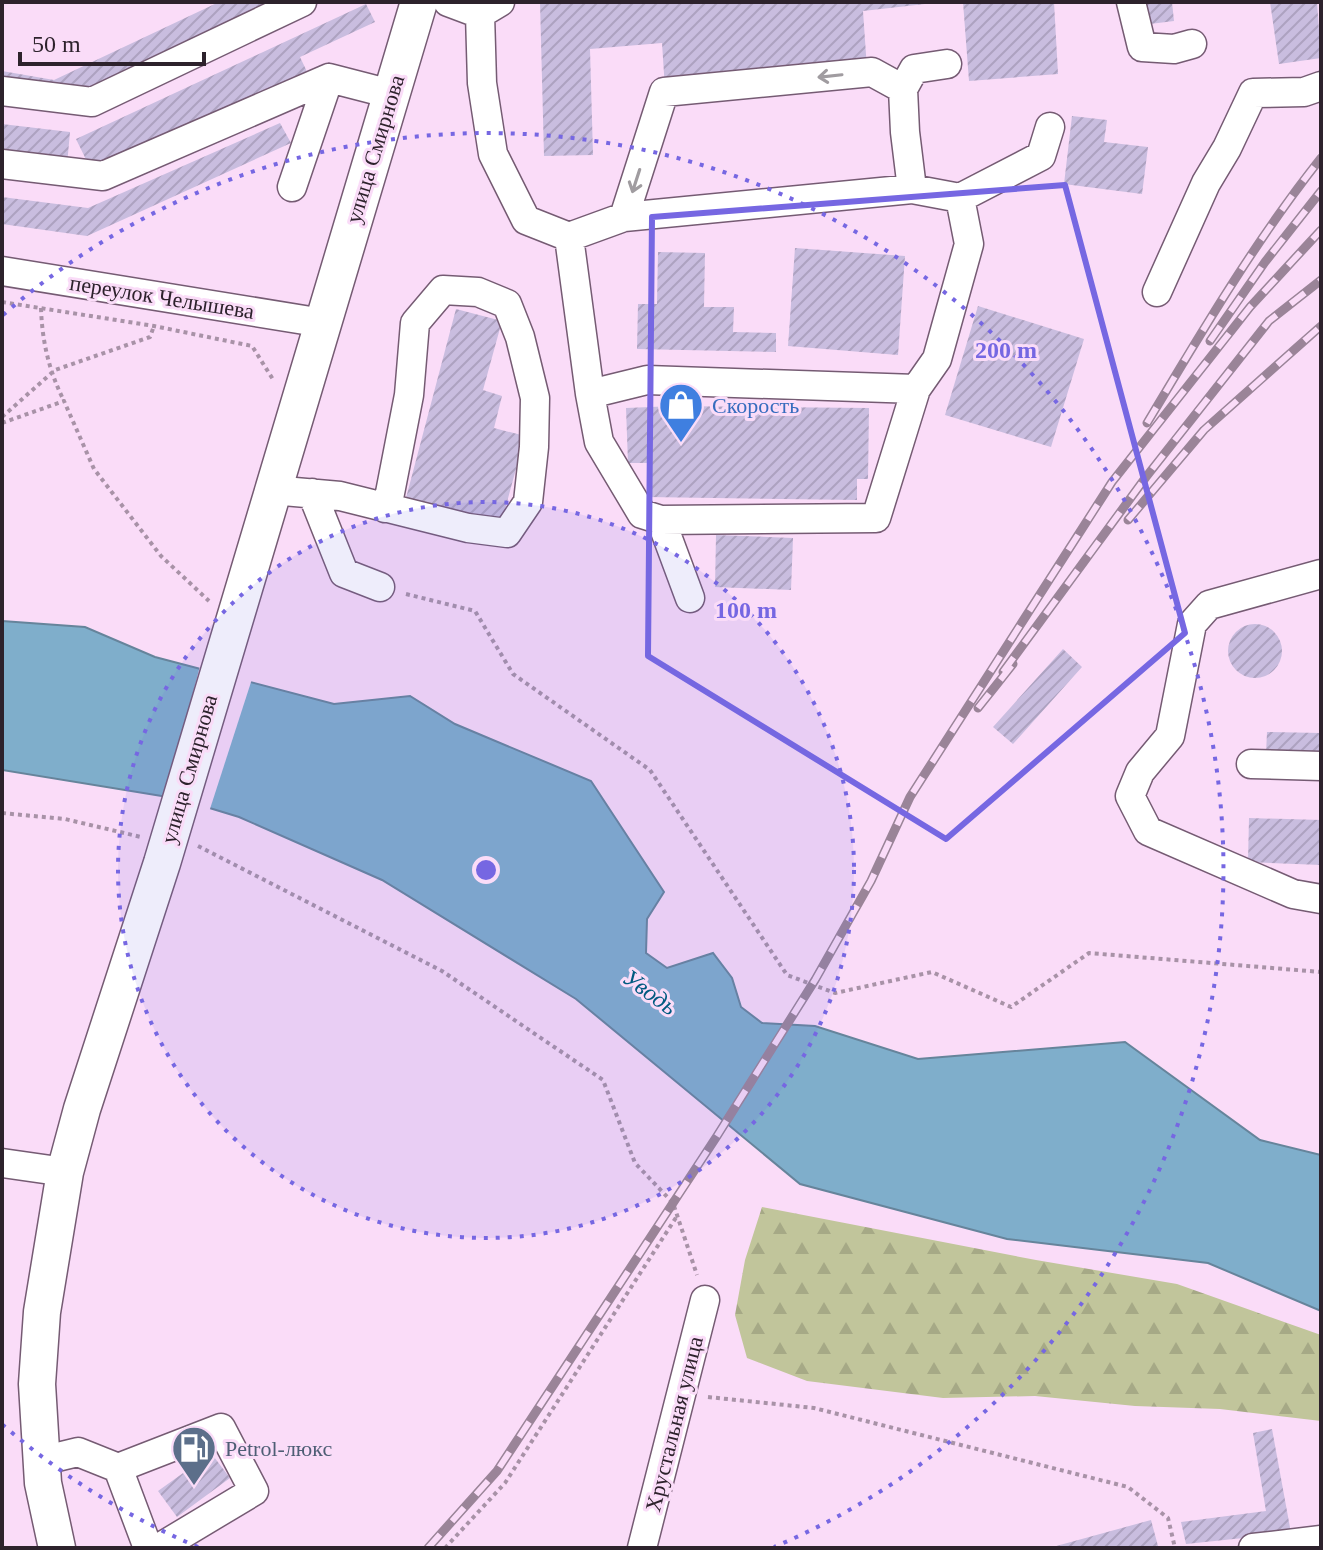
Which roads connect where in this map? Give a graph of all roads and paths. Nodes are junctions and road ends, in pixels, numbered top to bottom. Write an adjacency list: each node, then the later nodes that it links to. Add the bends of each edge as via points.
1 (302, 2): 11 (street, via 92,102)
2 (419, 2): 12 (main road, улица Смирнова)
3 (448, 2): 5 (street)
4 (1131, 2): 6 (street, via 1142,47)
5 (490, 8): 19 (street, via 482,83 493,154 526,220)
6 (1192, 44)
7 (947, 64): 10 (street, via 914,69)
8 (329, 78): 12 (street); 14 (street, via 103,176); 15 (street)
9 (1321, 86): 21 (street, via 1304,92 1253,93)
10 (903, 89): 16 (street); 18 (street, one-way to 18, via 872,72 664,92)
11 (2, 91)
12 (391, 94): 24 (main road, улица Смирнова)
13 (1050, 127): 17 (street, via 1041,156)
14 (2, 164)
15 (292, 187)
16 (912, 189): 17 (street); 18 (street)
17 (960, 198): 27 (street, via 969,244 937,359)
18 (624, 217): 19 (street)
19 (569, 237): 29 (street)
20 (2, 271): 24 (street, переулок Челышева)
21 (1157, 292)
22 (2, 302): 23 (path)
23 (41, 308): 25 (path); 26 (path)
24 (323, 323): 32 (main road, улица Смирнова)
25 (154, 326): 26 (path, via 150,337); 28 (path, via 252,346 275,379)
26 (51, 374): 30 (path); 31 (path)
27 (916, 389): 29 (street, via 647,380); 35 (street, via 876,518)
28 (271, 393)
29 (590, 394): 35 (street, via 599,442 642,514)
30 (64, 401): 31 (path); 39 (path, via 94,469 161,556)
31 (2, 420)
32 (272, 490): 33 (street); 39 (main road, улица Смирнова)
33 (312, 493): 34 (street); 37 (street, via 344,573)
34 (385, 508): 34 (street, via 507,533 528,502 535,398 507,304 478,292 443,290 415,323 409,395)
35 (661, 520): 38 (street)
36 (1321, 574): 45 (street, via 1209,605 1192,624 1170,736 1140,772 1130,796 1148,831 1293,894)
37 (380, 587): 46 (path, via 475,611 513,674 650,770 787,975 835,993 932,972 1011,1007 1089,953)
38 (690, 598)
39 (223, 618): 44 (main road, улица Смирнова)
40 (1251, 764): 41 (street)
41 (1321, 766)
42 (2, 813): 44 (path, via 65,819)
43 (198, 846): 49 (path, via 442,971 603,1080 635,1163 673,1203)
44 (158, 851): 48 (main road, улица Смирнова)
45 (1321, 899)
46 (1321, 972)
47 (2, 1163): 48 (street)
48 (65, 1172): 52 (main road, улица Смирнова, via 42,1312 37,1384)
49 (677, 1216): 50 (path); 58 (path, via 505,1483)
50 (705, 1300): 51 (street, Хрустальная улица)
51 (681, 1394): 59 (street, Хрустальная улица); 60 (path, via 814,1408 1128,1487 1168,1518)
52 (41, 1461): 53 (street, via 78,1452); 55 (main road, улица Смирнова)
53 (118, 1468): 56 (street); 57 (street, via 221,1428 254,1491)
54 (1321, 1540): 61 (street)
55 (57, 1548)
56 (148, 1548)
57 (159, 1548)
58 (445, 1548)
59 (642, 1548)
60 (1175, 1548)
61 (1253, 1548)

